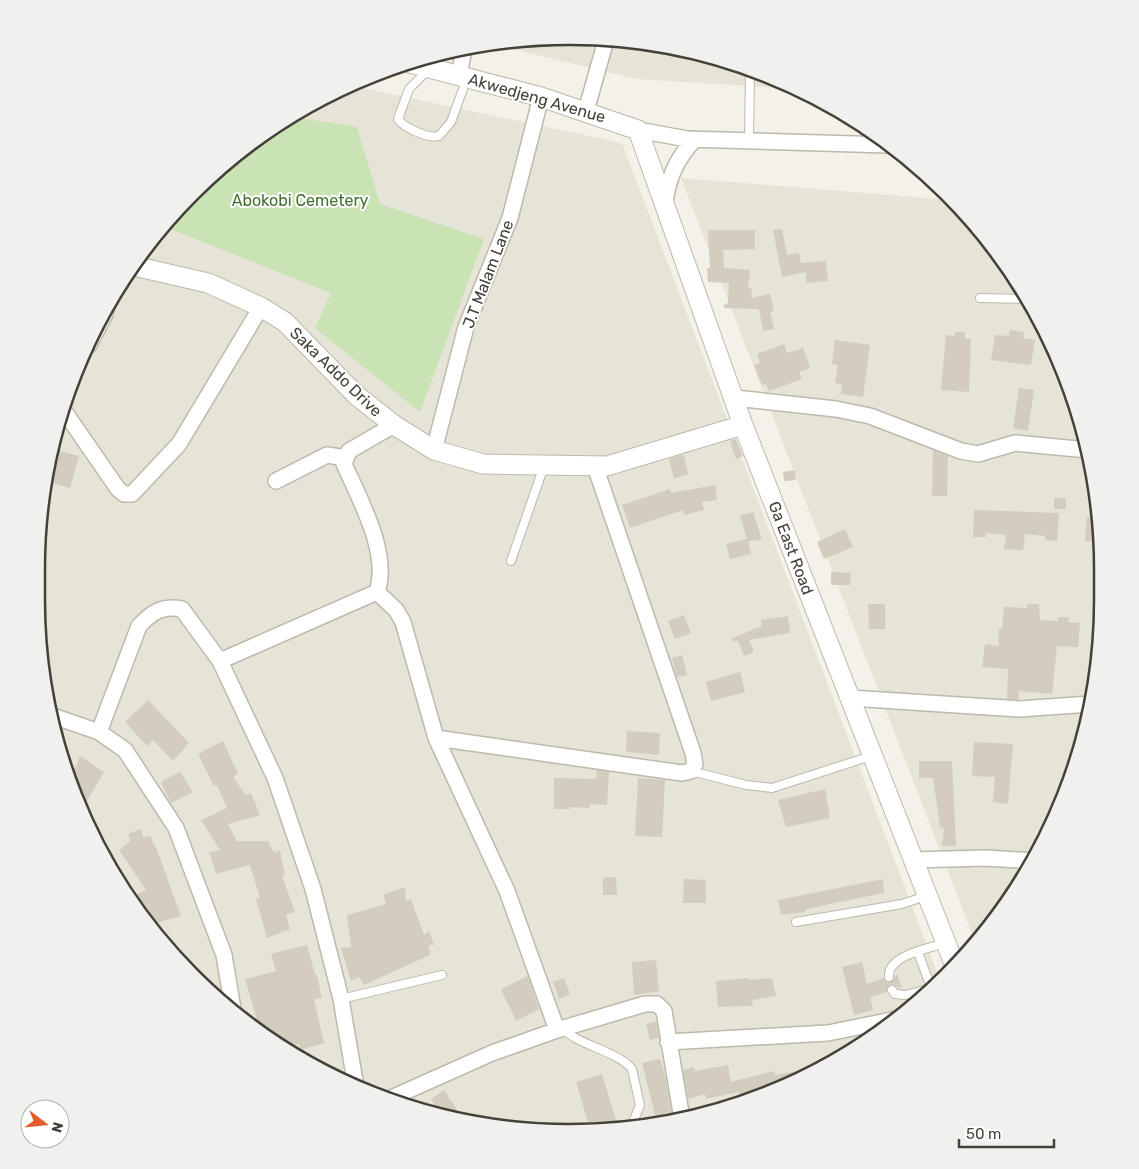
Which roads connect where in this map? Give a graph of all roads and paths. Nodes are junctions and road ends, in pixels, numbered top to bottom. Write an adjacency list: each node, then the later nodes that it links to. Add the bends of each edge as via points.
1 (604, 46): 8 (street)
2 (464, 56): 5 (street)
3 (423, 66): 5 (street, Akwedjeng Avenue)
4 (419, 68): 5 (lane, via 422,76 409,88 398,119 401,124 430,136 439,136 452,122)
5 (463, 77): 7 (street, Akwedjeng Avenue)
6 (750, 77): 11 (lane)
7 (541, 97): 8 (street, Akwedjeng Avenue); 23 (street, J.T Malam Lane, via 510,218 466,327)
8 (586, 111): 9 (street, Akwedjeng Avenue)
9 (636, 129): 10 (street); 13 (street, Ga East Road)
10 (695, 139): 11 (street); 13 (street, via 681,154 673,170)
11 (749, 140): 12 (street)
12 (877, 145)
13 (665, 202): 18 (street, Ga East Road)
14 (141, 267): 17 (street, Saka Addo Drive, via 208,283)
15 (980, 298): 16 (lane)
16 (1019, 299)
17 (261, 307): 19 (street, via 179,444 132,494 124,494 118,489); 20 (street, Saka Addo Drive, via 285,322 356,395)
18 (735, 398): 21 (street, Ga East Road); 22 (street, via 870,416 961,451 978,454 1015,442)
19 (68, 417)
20 (394, 425): 23 (street, Saka Addo Drive); 24 (street, via 349,451)
21 (743, 425): 26 (street, Saka Addo Drive, via 607,466); 31 (street, Ga East Road)
22 (1080, 449)
23 (434, 450): 25 (street, Saka Addo Drive, via 483,464)
24 (346, 458): 27 (street, via 327,455); 29 (street, via 344,464 369,520 379,558 381,581)
25 (544, 466): 26 (street, Saka Addo Drive); 28 (lane)
26 (595, 466): 37 (street, via 693,753 695,764)
27 (276, 481)
28 (511, 560)
29 (377, 592): 30 (street); 35 (street, via 396,610 403,622)
30 (220, 661): 34 (street, via 182,609 169,606 148,616 138,626); 51 (street, via 276,778 313,889)
31 (850, 698): 32 (street, via 1020,709); 36 (street, Ga East Road)
32 (1083, 704)
33 (60, 722): 34 (street)
34 (99, 732): 50 (street, via 124,750 176,828 224,955)
35 (436, 738): 37 (street, via 682,773); 53 (street, via 507,892)
36 (871, 756): 37 (lane, via 772,788); 38 (street, Ga East Road)
37 (691, 771)
38 (912, 860): 39 (street); 40 (street, Ga East Road)
39 (1025, 860)
40 (926, 896): 41 (lane, via 902,904); 42 (street, Ga East Road)
41 (796, 922)
42 (946, 943): 43 (lane); 44 (street, Ga East Road)
43 (918, 952): 46 (lane, via 895,962); 47 (lane)
44 (952, 958)
45 (442, 975): 51 (lane)
46 (889, 977)
47 (928, 981)
48 (892, 990): 49 (lane, via 895,994 906,995)
49 (917, 992)
50 (230, 999)
51 (341, 999): 55 (street)
52 (878, 1024): 54 (street, via 828,1033)
53 (560, 1029): 54 (street, via 645,1004 657,1004 664,1011); 56 (street, via 492,1053); 58 (lane, via 612,1055 632,1069 640,1106)
54 (668, 1042): 57 (street)
55 (354, 1077)
56 (398, 1095)
57 (681, 1112)
58 (635, 1120)

